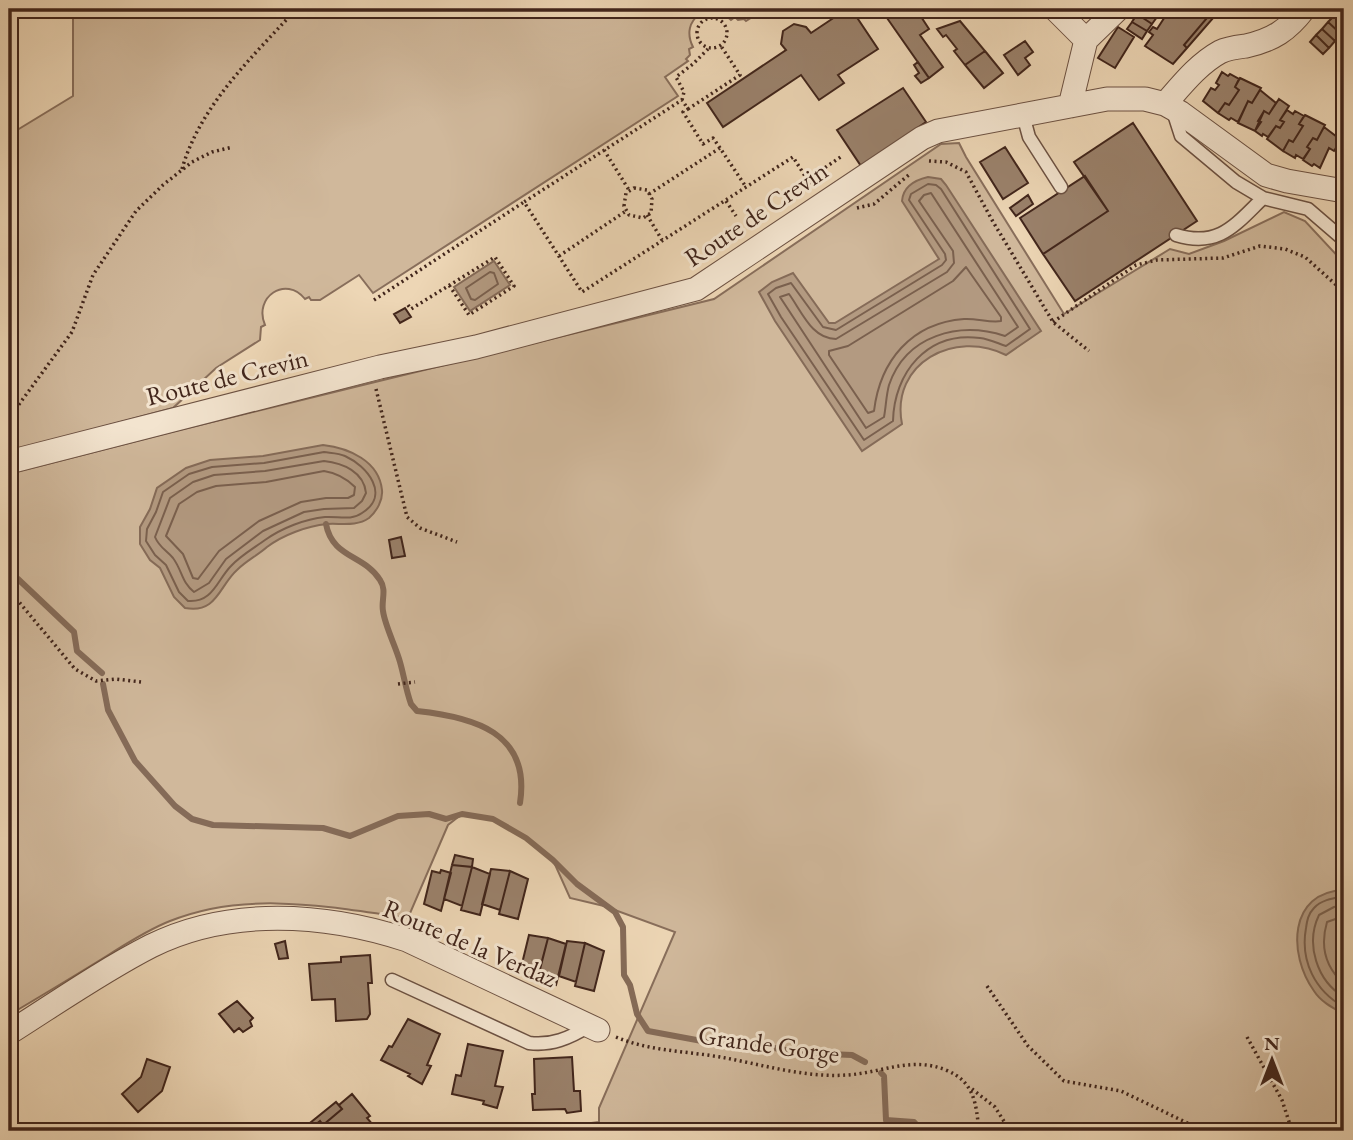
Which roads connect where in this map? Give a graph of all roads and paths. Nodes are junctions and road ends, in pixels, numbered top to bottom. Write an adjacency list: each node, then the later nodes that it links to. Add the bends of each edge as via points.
1 (1055, 9): 5 (street)
2 (1118, 9): 5 (street)
3 (1304, 9): 10 (street, via 1277,36 1212,57)
4 (288, 18): 18 (path, via 237,72 194,134)
5 (1086, 40): 9 (street)
6 (721, 46): 7 (path); 7 (path, via 727,38 726,27 709,18 700,23 696,33 699,43); 11 (path, via 740,75)
7 (708, 48): 8 (path, via 676,77 684,92)
8 (682, 100): 11 (path); 15 (path)
9 (1070, 106): 10 (street, Route de Crevin, via 1128,98); 12 (street, Route de Crevin)
10 (1168, 106): 24 (street, Route de Crevin, via 1266,175); 26 (lane, via 1181,136 1236,182)
11 (688, 109): 14 (path, via 683,112 703,144 713,138)
12 (1023, 115): 21 (lane, via 1029,137); 27 (street, Route de Crevin, via 922,138)
13 (233, 147): 18 (path, via 212,152)
14 (720, 148): 22 (path); 25 (path)
15 (604, 150): 23 (path); 29 (path)
16 (842, 156): 20 (path)
17 (924, 163): 41 (path, via 941,161 966,172)
18 (182, 169): 44 (path, via 125,224 93,275 72,332)
19 (914, 170): 27 (path, via 874,204 846,215)
20 (807, 180): 22 (path, via 793,157); 27 (path)
21 (1060, 187)
22 (746, 188): 28 (path)
23 (630, 191): 25 (path, via 647,190); 30 (path, via 626,193)
24 (1344, 191)
25 (649, 194): 31 (path, via 651,213)
26 (1263, 198): 33 (lane, via 1216,237); 34 (lane, via 1308,209)
27 (828, 199): 45 (street, Route de Crevin, via 684,293)
28 (726, 201): 32 (path); 35 (path)
29 (524, 202): 36 (path); 39 (path)
30 (626, 211): 31 (path, via 643,218); 36 (path)
31 (647, 215): 35 (path)
32 (736, 216)
33 (1176, 235)
34 (1344, 240)
35 (663, 241): 36 (path, via 582,292)
36 (559, 256)
37 (449, 285): 37 (path, via 495,257 514,286 469,315); 40 (path, via 411,309)
38 (1344, 292): 41 (path, via 1305,257 1260,246 1223,258 1136,265)
39 (374, 300)
40 (408, 305)
41 (1053, 322): 42 (path)
42 (1089, 351)
43 (376, 389): 46 (path, via 407,517 420,528)
44 (9, 418)
45 (9, 462)
46 (457, 542)
47 (9, 590): 48 (path, via 75,669 96,681)
48 (141, 682)
49 (415, 682): 50 (path)
50 (398, 684)
51 (393, 980): 53 (lane, via 528,1043 552,1043)
52 (987, 986): 59 (path, via 1028,1046 1064,1081 1121,1091)
53 (593, 1028): 54 (street, Route de la Verdaz, via 407,940 330,921 266,919 217,923 152,946); 56 (path, Grande Gorge, via 636,1046 773,1070 846,1075 905,1063 928,1065 948,1071)
54 (9, 1033)
55 (1247, 1037): 60 (path, via 1282,1100)
56 (971, 1088): 57 (path); 58 (path, Grande Gorge, via 995,1107)
57 (979, 1131)
58 (1010, 1131)
59 (1204, 1131)
60 (1292, 1131)

